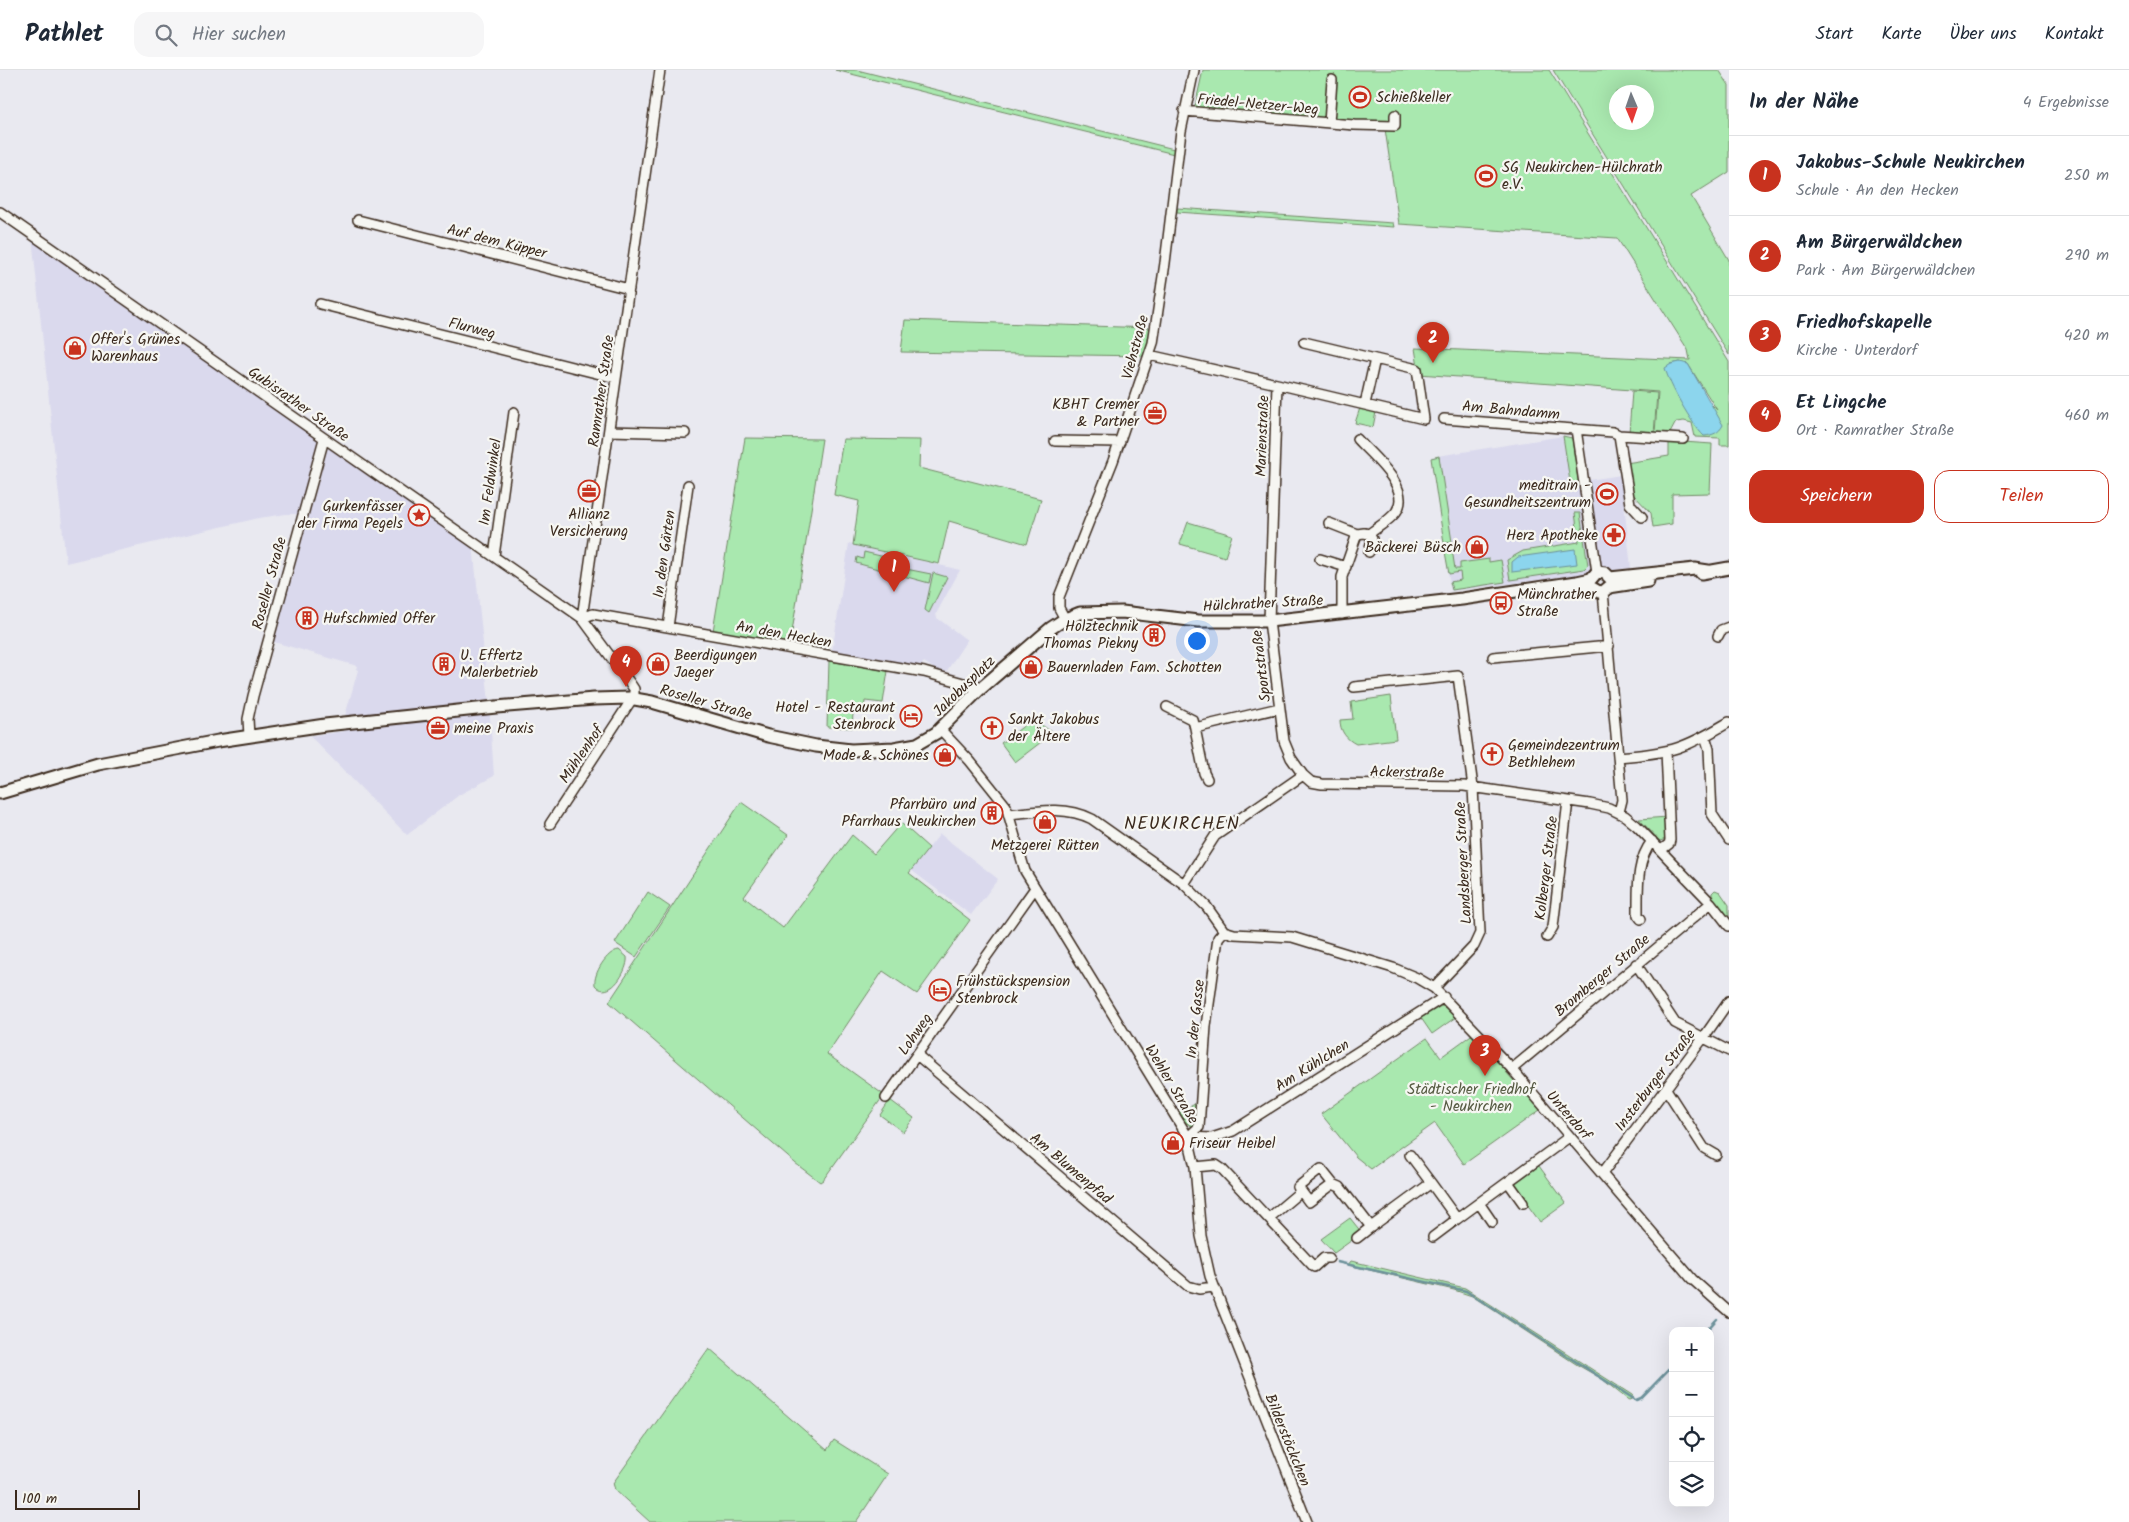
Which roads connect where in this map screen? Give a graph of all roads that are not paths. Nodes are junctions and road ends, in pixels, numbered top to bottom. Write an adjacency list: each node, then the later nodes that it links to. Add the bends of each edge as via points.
1 (660, 70): 9 (street, Ramrather Straße)
2 (1194, 70): 4 (street, Viehstraße)
3 (1332, 80): 6 (street, Friedel-Netzer-Weg)
4 (1184, 111): 6 (street, Friedel-Netzer-Weg); 12 (street, Viehstraße, via 1156,331)
5 (1395, 116): 6 (street, Friedel-Netzer-Weg, via 1395,126)
6 (1329, 124)
7 (0, 212): 23 (street, Gubisrather Straße)
8 (358, 220): 9 (street, Auf dem Küpper)
9 (629, 289): 14 (street, Ramrather Straße)
10 (320, 304): 14 (street, Flurweg)
11 (1304, 342): 13 (street)
12 (1149, 354): 15 (street, Marienstraße); 27 (street, Viehstraße)
13 (1375, 359): 16 (street); 16 (street, via 1417,369 1424,419)
14 (616, 378): 20 (street, Ramrather Straße)
15 (1277, 384): 16 (street); 42 (street, Marienstraße)
16 (1364, 404)
17 (514, 412): 34 (street, Im Feldwinkel)
18 (1444, 419): 19 (street, Am Bahndamm)
19 (1576, 429): 22 (street, Am Bahndamm); 38 (street, Am Bahndamm)
20 (609, 431): 21 (street); 40 (street, Ramrather Straße)
21 (684, 433)
22 (1619, 435): 25 (street, Am Bahndamm); 29 (street, via 1630,504)
23 (324, 439): 34 (street, Gubisrather Straße); 56 (street, Roseller Straße, via 251,704)
24 (1357, 439): 32 (street, via 1396,482 1400,493 1396,513)
25 (1683, 439)
26 (1056, 441): 27 (street)
27 (1120, 442): 41 (street, Viehstraße, via 1059,599 1059,608)
28 (688, 485): 43 (street, In den Gärten)
29 (1642, 517)
30 (1329, 523): 31 (street)
31 (1357, 534): 32 (street); 36 (street)
32 (1369, 534): 33 (street, via 1372,539)
33 (1369, 552)
34 (494, 556): 40 (street, Gubisrather Straße)
35 (1320, 559): 36 (street)
36 (1346, 567): 39 (street, via 1342,577)
37 (1729, 568): 38 (street, Hülchrather Straße, via 1695,569)
38 (1600, 582): 39 (street, Hülchrather Straße, via 1484,599); 46 (street)
39 (1342, 614): 42 (street, Hülchrather Straße)
40 (582, 618): 43 (street, An den Hecken, via 593,614); 50 (street, via 631,685)
41 (1065, 619): 42 (street, Hülchrather Straße, via 1080,613 1104,611 1198,621); 49 (street, Jakobusplatz)
42 (1269, 621): 52 (street, Sportstraße)
43 (668, 627): 49 (street, An den Hecken, via 924,672)
44 (1729, 627): 45 (street, via 1721,630)
45 (1718, 636)
46 (1609, 646): 47 (street); 59 (street)
47 (1493, 658)
48 (1354, 687): 62 (street, Landsberger Straße, via 1458,676)
49 (979, 690): 55 (street, Jakobusplatz)
50 (634, 699): 55 (street, Roseller Straße, via 775,738 829,748 904,747); 56 (street, Roseller Straße, via 496,707); 67 (street, Mühlenhof)
51 (1167, 706): 54 (street, via 1193,720)
52 (1279, 708): 54 (street, Sportstraße); 60 (street, Sportstraße, via 1286,747)
53 (1729, 722): 57 (street)
54 (1195, 728): 61 (street)
55 (941, 730): 66 (street, Jakobusplatz)
56 (249, 736): 63 (street, Roseller Straße, via 104,763)
57 (1705, 736): 58 (street); 69 (street, via 1709,748 1712,814)
58 (1666, 751): 59 (street); 71 (street, via 1670,840)
59 (1619, 756): 65 (street, via 1622,800)
60 (1302, 775): 62 (street, Ackerstraße, via 1319,784); 72 (street, via 1215,836)
61 (1207, 779)
62 (1473, 787): 64 (street, Ackerstraße); 80 (street, Landsberger Straße, via 1480,937)
63 (0, 793)
64 (1568, 801): 65 (street, Ackerstraße); 78 (street, Kolberger Straße, via 1553,927)
65 (1619, 812): 70 (street, Ackerstraße)
66 (1010, 814): 68 (street, Jakobusplatz); 72 (street, via 1061,810 1080,813)
67 (550, 824)
68 (1015, 838): 73 (street, Wehler Straße, via 1022,864)
69 (1729, 840)
70 (1652, 841): 71 (street, Ackerstraße); 75 (street, via 1644,852 1640,867 1638,915)
71 (1661, 850): 74 (street, Ackerstraße)
72 (1184, 884): 77 (street, via 1207,907)
73 (1035, 888): 85 (street, Lohweg); 89 (street, Wehler Straße)
74 (1711, 903): 76 (street); 79 (street, Bromberger Straße)
75 (1641, 919)
76 (1729, 926)
77 (1224, 931): 80 (street, Unterdorf, via 1292,937 1393,968); 89 (street, In der Gasse, via 1218,938 1206,1026 1199,1127)
78 (1547, 937)
79 (1636, 964): 83 (street, via 1673,1021); 86 (street, Bromberger Straße)
80 (1434, 988): 81 (street, Unterdorf)
81 (1444, 997): 86 (street, Unterdorf); 89 (street, Am Kühlchen, via 1233,1131 1212,1138)
82 (1729, 1001): 83 (street, Insterburger Straße)
83 (1704, 1037): 84 (street); 87 (street, Insterburger Straße)
84 (1729, 1051)
85 (917, 1055): 88 (street, Lohweg); 108 (street, Am Blumenpfad, via 1188,1286 1196,1289)
86 (1512, 1069): 90 (street, Unterdorf)
87 (1666, 1089): 92 (street, via 1704,1148); 94 (street, Insterburger Straße)
88 (886, 1098)
89 (1188, 1137): 93 (street, Wehler Straße)
90 (1569, 1138): 94 (street, Unterdorf); 95 (street)
91 (1410, 1155): 97 (street)
92 (1716, 1156)
93 (1195, 1167): 101 (street, via 1220,1167); 108 (street, Wehler Straße, via 1201,1236)
94 (1602, 1174): 109 (street, Unterdorf, via 1692,1279)
95 (1508, 1182): 99 (street); 100 (street)
96 (1333, 1184): 98 (street, via 1309,1202); 98 (street, via 1321,1169 1298,1187); 104 (street, via 1340,1187)
97 (1430, 1184): 102 (street); 104 (street)
98 (1301, 1192): 101 (street)
99 (1479, 1203): 102 (street); 103 (street)
100 (1523, 1203)
101 (1269, 1218): 107 (street, via 1314,1267 1324,1258)
102 (1457, 1219): 105 (street)
103 (1492, 1222)
104 (1371, 1227): 106 (street)
105 (1433, 1237)
106 (1357, 1238)
107 (1329, 1258)
108 (1213, 1287): 110 (street, Wehler Straße)
109 (1729, 1312)
110 (1245, 1368): 111 (street, Bilderstöckchen)
111 (1307, 1522)

